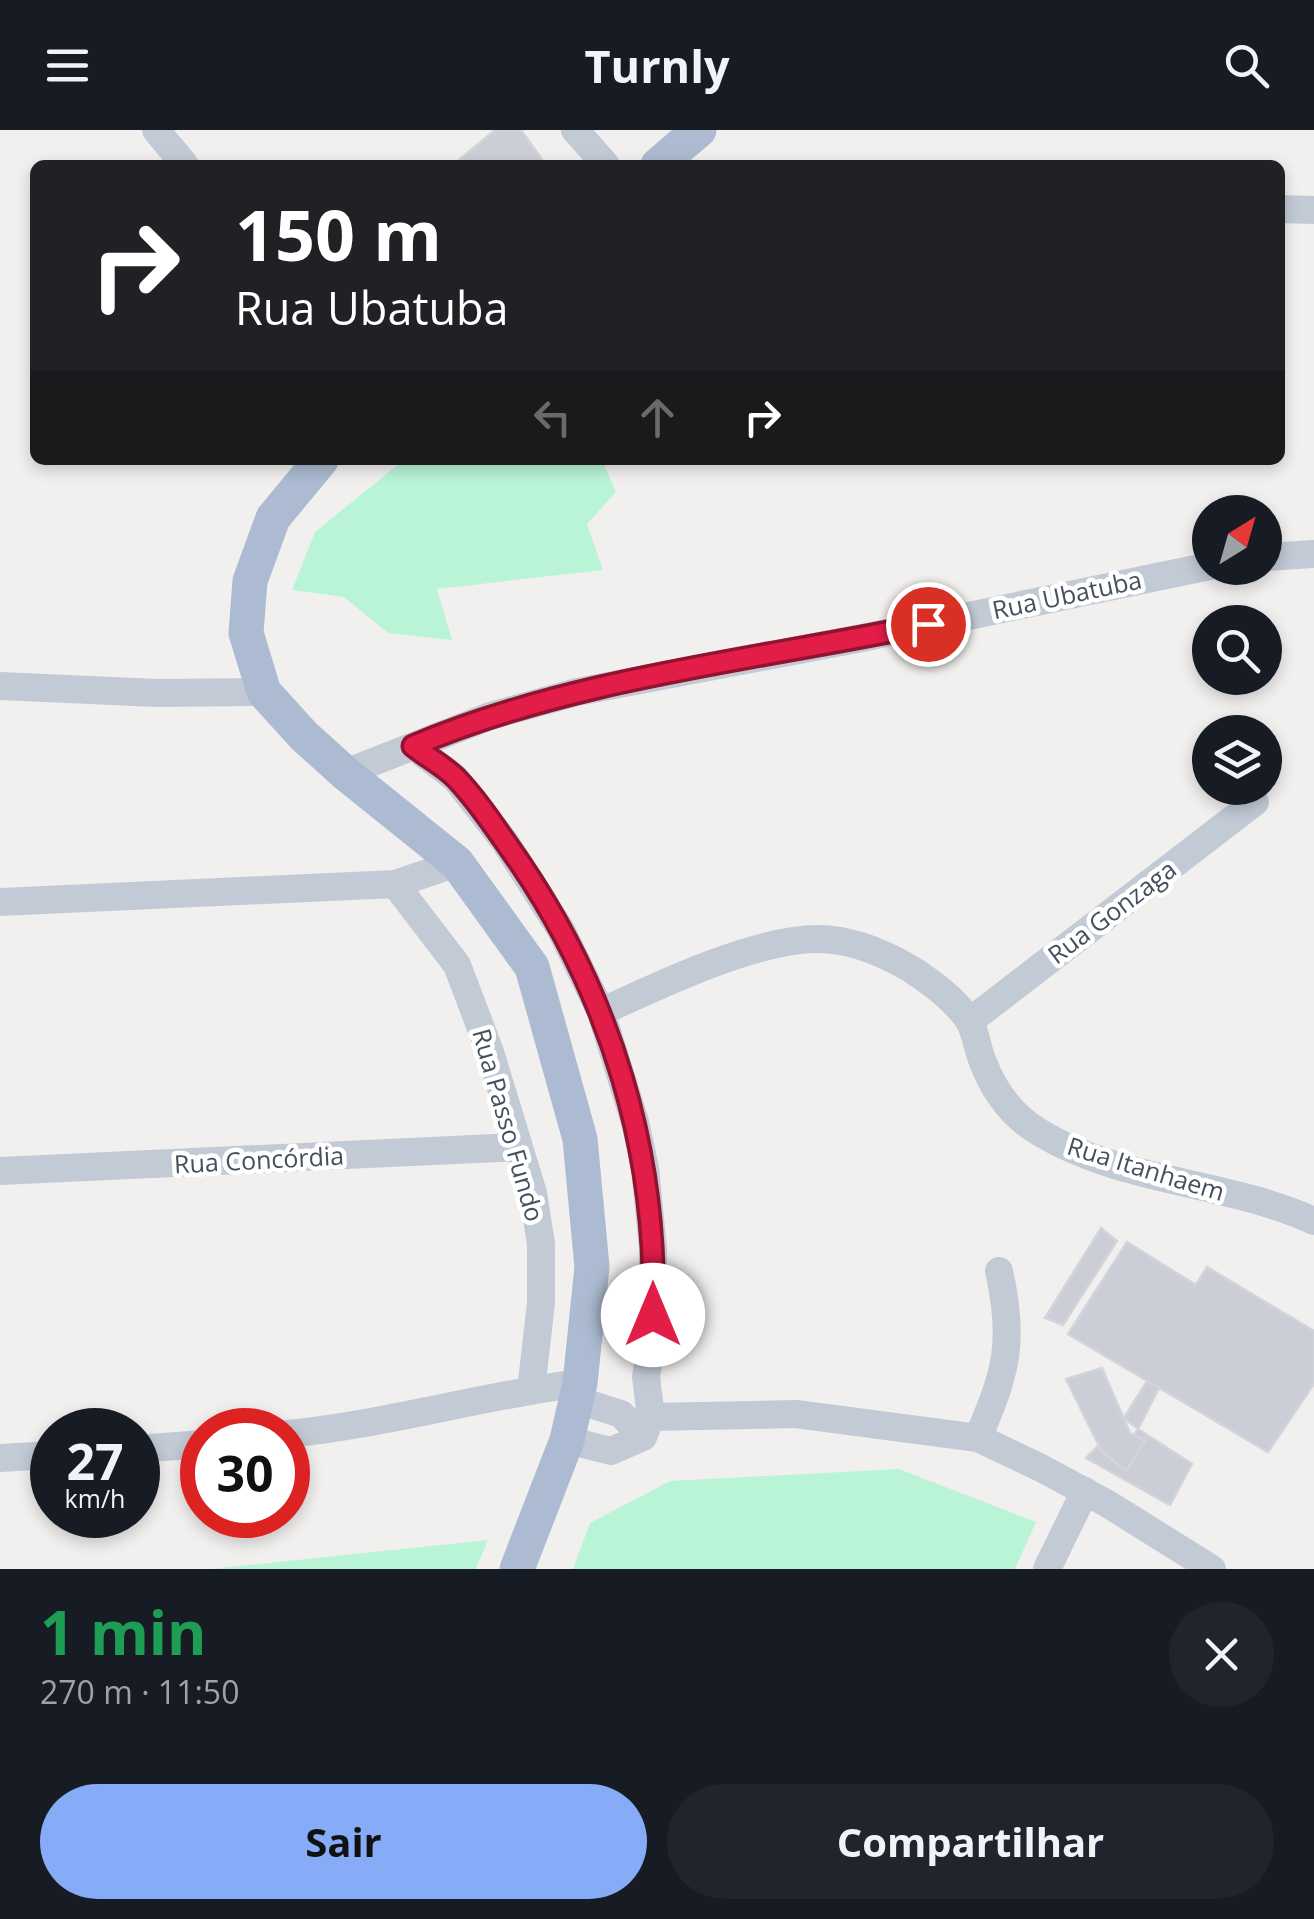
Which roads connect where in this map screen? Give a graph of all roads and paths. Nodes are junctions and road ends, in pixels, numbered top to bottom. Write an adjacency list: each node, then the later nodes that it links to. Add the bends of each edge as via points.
1 (156, 130): 4 (street)
2 (576, 130): 5 (street)
3 (699, 130): 6 (main road)
4 (181, 160)
5 (602, 160)
6 (664, 160)
7 (1285, 209): 8 (street)
8 (1314, 210)
9 (317, 465): 14 (main road, via 273,518 250,581 246,633)
10 (1314, 554): 11 (street)
11 (1282, 556)
12 (1192, 570): 15 (street, Rua Ubatuba, via 577,692)
13 (0, 686): 14 (street)
14 (264, 692): 16 (main road)
15 (413, 746): 16 (street, Rua Ubatuba); 21 (street, via 455,778 505,842 561,930)
16 (344, 773): 18 (main road)
17 (1251, 805): 22 (street, Rua Gonzaga)
18 (457, 863): 19 (street); 28 (main road, via 532,967 580,1138 592,1266)
19 (395, 884): 20 (street); 23 (street, Rua Passo Fundo, via 457,965)
20 (0, 902)
21 (602, 1012): 22 (street, Rua Itanhaem, via 748,953 816,939 854,943 892,958 938,986); 29 (street, via 645,1168 653,1249)
22 (970, 1021): 25 (street, Rua Itanhaem, via 1000,1096 1039,1132 1108,1162 1282,1206)
23 (518, 1147): 24 (street, Rua Concórdia); 27 (street, Rua Passo Fundo, via 541,1244)
24 (0, 1172)
25 (1314, 1221)
26 (999, 1271): 31 (street, via 1008,1347)
27 (531, 1390): 28 (street); 30 (street)
28 (578, 1391): 29 (street); 32 (main road)
29 (647, 1427): 31 (street, via 796,1414); 32 (street, via 611,1451)
30 (310, 1431)
31 (978, 1438): 35 (street)
32 (567, 1440): 36 (main road)
33 (30, 1456): 34 (street)
34 (0, 1458)
35 (1084, 1491): 37 (street); 38 (street)
36 (517, 1569)
37 (1048, 1569)
38 (1212, 1569)

